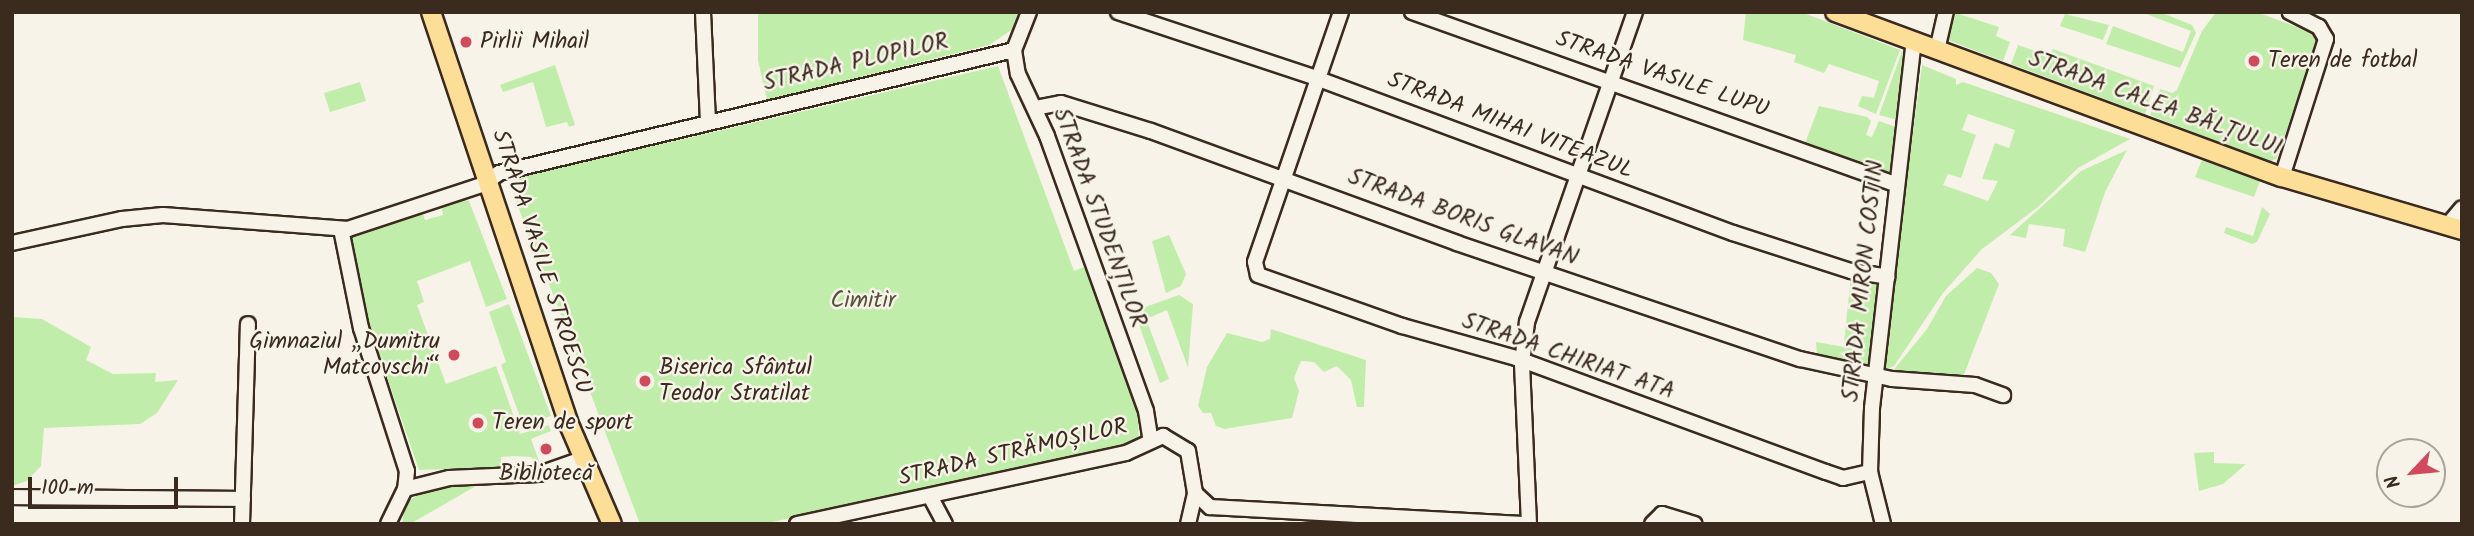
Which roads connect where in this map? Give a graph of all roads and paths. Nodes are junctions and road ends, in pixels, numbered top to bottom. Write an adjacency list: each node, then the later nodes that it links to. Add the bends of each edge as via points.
1 (431, 12): 21 (main road, STRADA VASILE STROESCU)
2 (703, 12): 17 (street)
3 (1030, 12): 12 (street)
4 (1118, 12): 14 (street, STRADA MIHAI VITEAZUL)
5 (1341, 12): 14 (street)
6 (1412, 12): 15 (street, STRADA VASILE LUPU)
7 (1635, 12): 15 (street)
8 (1835, 12): 11 (main road, STRADA CALEA BĂLȚULUI)
9 (1946, 12): 13 (street)
10 (2290, 12): 19 (street, via 2319,27 2326,39)
11 (1914, 41): 13 (main road, STRADA CALEA BĂLȚULUI); 22 (street, STRADA MIRON COSTIN)
12 (1014, 50): 16 (street, STRADA STUDENȚILOR, via 1018,74); 17 (street, STRADA PLOPILOR)
13 (1937, 50): 19 (main road, STRADA CALEA BĂLȚULUI)
14 (1316, 78): 18 (street, STRADA MIHAI VITEAZUL); 20 (street)
15 (1610, 83): 18 (street); 22 (street, STRADA VASILE LUPU)
16 (1035, 108): 20 (street, STRADA BORIS GLAVAN, via 1061,103); 33 (street, STRADA STUDENȚILOR, via 1146,411)
17 (708, 121): 21 (street, STRADA PLOPILOR, via 499,173)
18 (1576, 176): 27 (street); 28 (street, STRADA MIHAI VITEAZUL, via 1733,233 1851,271)
19 (2282, 177): 24 (main road, STRADA CALEA BĂLȚULUI)
20 (1285, 179): 27 (street, STRADA BORIS GLAVAN); 30 (street, STRADA CHIRIAT ATA, via 1255,270 1264,278)
21 (489, 180): 25 (street, STRADA PLOPILOR); 34 (main road, STRADA VASILE STROESCU)
22 (1895, 184): 28 (street, STRADA MIRON COSTIN)
23 (2462, 208): 24 (street)
24 (2454, 228)
25 (341, 229): 26 (street, via 163,215 122,219); 36 (street, via 361,328 401,442 407,471)
26 (12, 243)
27 (1543, 271): 30 (street, via 1527,322); 31 (street, STRADA BORIS GLAVAN, via 1800,359)
28 (1888, 277): 31 (street, STRADA MIRON COSTIN)
29 (248, 324): 40 (street)
30 (1521, 363): 35 (street, STRADA CHIRIAT ATA, via 1843,478); 47 (street)
31 (1877, 376): 32 (street, STRADA BORIS GLAVAN, via 1944,380); 35 (street, STRADA MIRON COSTIN)
32 (2003, 395)
33 (1151, 441): 37 (street, STRADA STRĂMOȘILOR, via 1163,436 1182,445 1192,460); 38 (street, STRADA STRĂMOȘILOR, via 1135,451)
34 (582, 459): 36 (street, via 539,474 449,478); 43 (main road, STRADA VASILE STROESCU)
35 (1870, 472): 50 (street, STRADA MIRON COSTIN)
36 (405, 489): 42 (street)
37 (1195, 493): 46 (street, STRADA STRĂMOȘILOR); 47 (street, via 1210,507 1226,510)
38 (930, 496): 44 (street, STRADA STRĂMOȘILOR); 45 (street)
39 (12, 497): 40 (street)
40 (243, 499): 41 (street)
41 (242, 524)
42 (388, 524)
43 (612, 524)
44 (797, 524)
45 (945, 524)
46 (1188, 524)
47 (1528, 524)
48 (1652, 524): 49 (street, via 1662,514)
49 (1694, 524)
50 (1883, 524)

